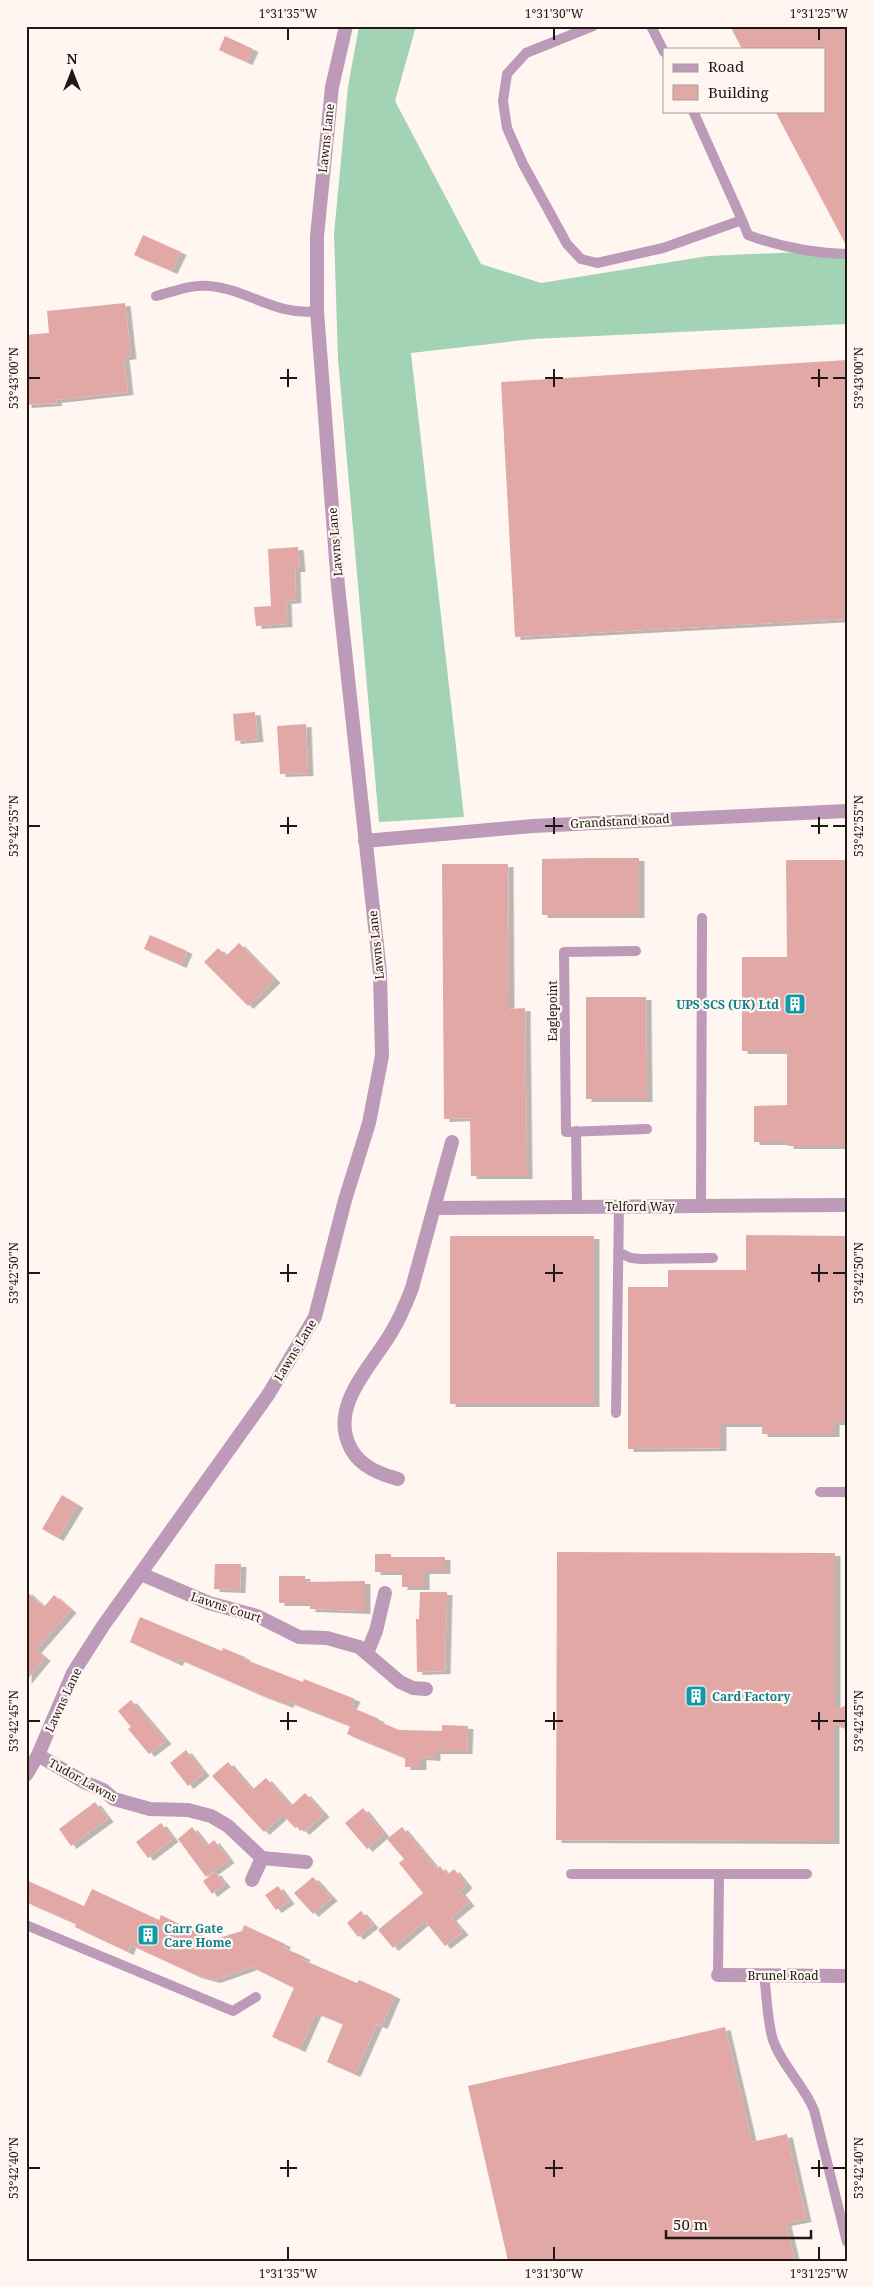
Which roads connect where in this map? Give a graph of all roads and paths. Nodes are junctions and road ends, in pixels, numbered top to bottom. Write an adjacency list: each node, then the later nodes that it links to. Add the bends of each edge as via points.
1 (346, 26): 9 (street, Lawns Lane, via 331,96 317,236)
2 (593, 26): 6 (lane, via 526,54 506,74 503,100 507,128 567,244 582,259 597,263 663,248)
3 (651, 26): 4 (lane)
4 (663, 50)
5 (693, 112): 6 (lane)
6 (742, 220): 7 (lane, via 748,235 763,240 788,248)
7 (847, 254)
8 (156, 296): 9 (lane, via 194,286 208,286 243,293 277,308 303,313)
9 (316, 311): 11 (street, Lawns Lane, via 338,586)
10 (847, 811): 11 (street, Grandstand Road, via 533,826)
11 (365, 841): 28 (street, Lawns Lane, via 380,973 382,1056 369,1123 315,1317 268,1395)
12 (702, 918): 19 (lane)
13 (636, 951): 15 (lane, Eaglepoint, via 564,952 566,1132)
14 (647, 1130): 15 (lane)
15 (576, 1131): 20 (lane)
16 (452, 1142): 21 (street)
17 (847, 1205): 19 (street, Telford Way)
18 (619, 1206): 19 (street, Telford Way); 20 (street, Telford Way); 22 (lane)
19 (701, 1206)
20 (577, 1207): 21 (street, Telford Way)
21 (434, 1208): 25 (street, via 404,1310 354,1390 346,1406 343,1423 346,1440 354,1455 379,1474)
22 (618, 1252): 23 (lane, via 642,1259); 24 (lane)
23 (713, 1258)
24 (616, 1413)
25 (398, 1479)
26 (820, 1492): 27 (lane)
27 (847, 1492)
28 (141, 1574): 30 (street, Lawns Court, via 208,1603 257,1616 298,1637 345,1642); 32 (street, Lawns Lane, via 73,1673)
29 (385, 1592): 30 (street)
30 (367, 1653): 31 (street, Lawns Court, via 400,1682)
31 (426, 1689)
32 (38, 1755): 33 (street, Lawns Lane); 34 (street, Tudor Lawns, via 123,1802 150,1809 188,1810 211,1816 228,1826)
33 (26, 1775)
34 (262, 1858): 35 (street); 39 (street)
35 (306, 1862)
36 (571, 1874): 37 (lane)
37 (719, 1874): 38 (lane); 41 (lane)
38 (807, 1874)
39 (252, 1880)
40 (26, 1925): 44 (lane, via 233,2011)
41 (718, 1975): 42 (street, Brunel Road)
42 (764, 1975): 43 (street, Brunel Road); 45 (lane, via 773,2039 814,2110)
43 (847, 1976)
44 (256, 1997)
45 (847, 2242)

